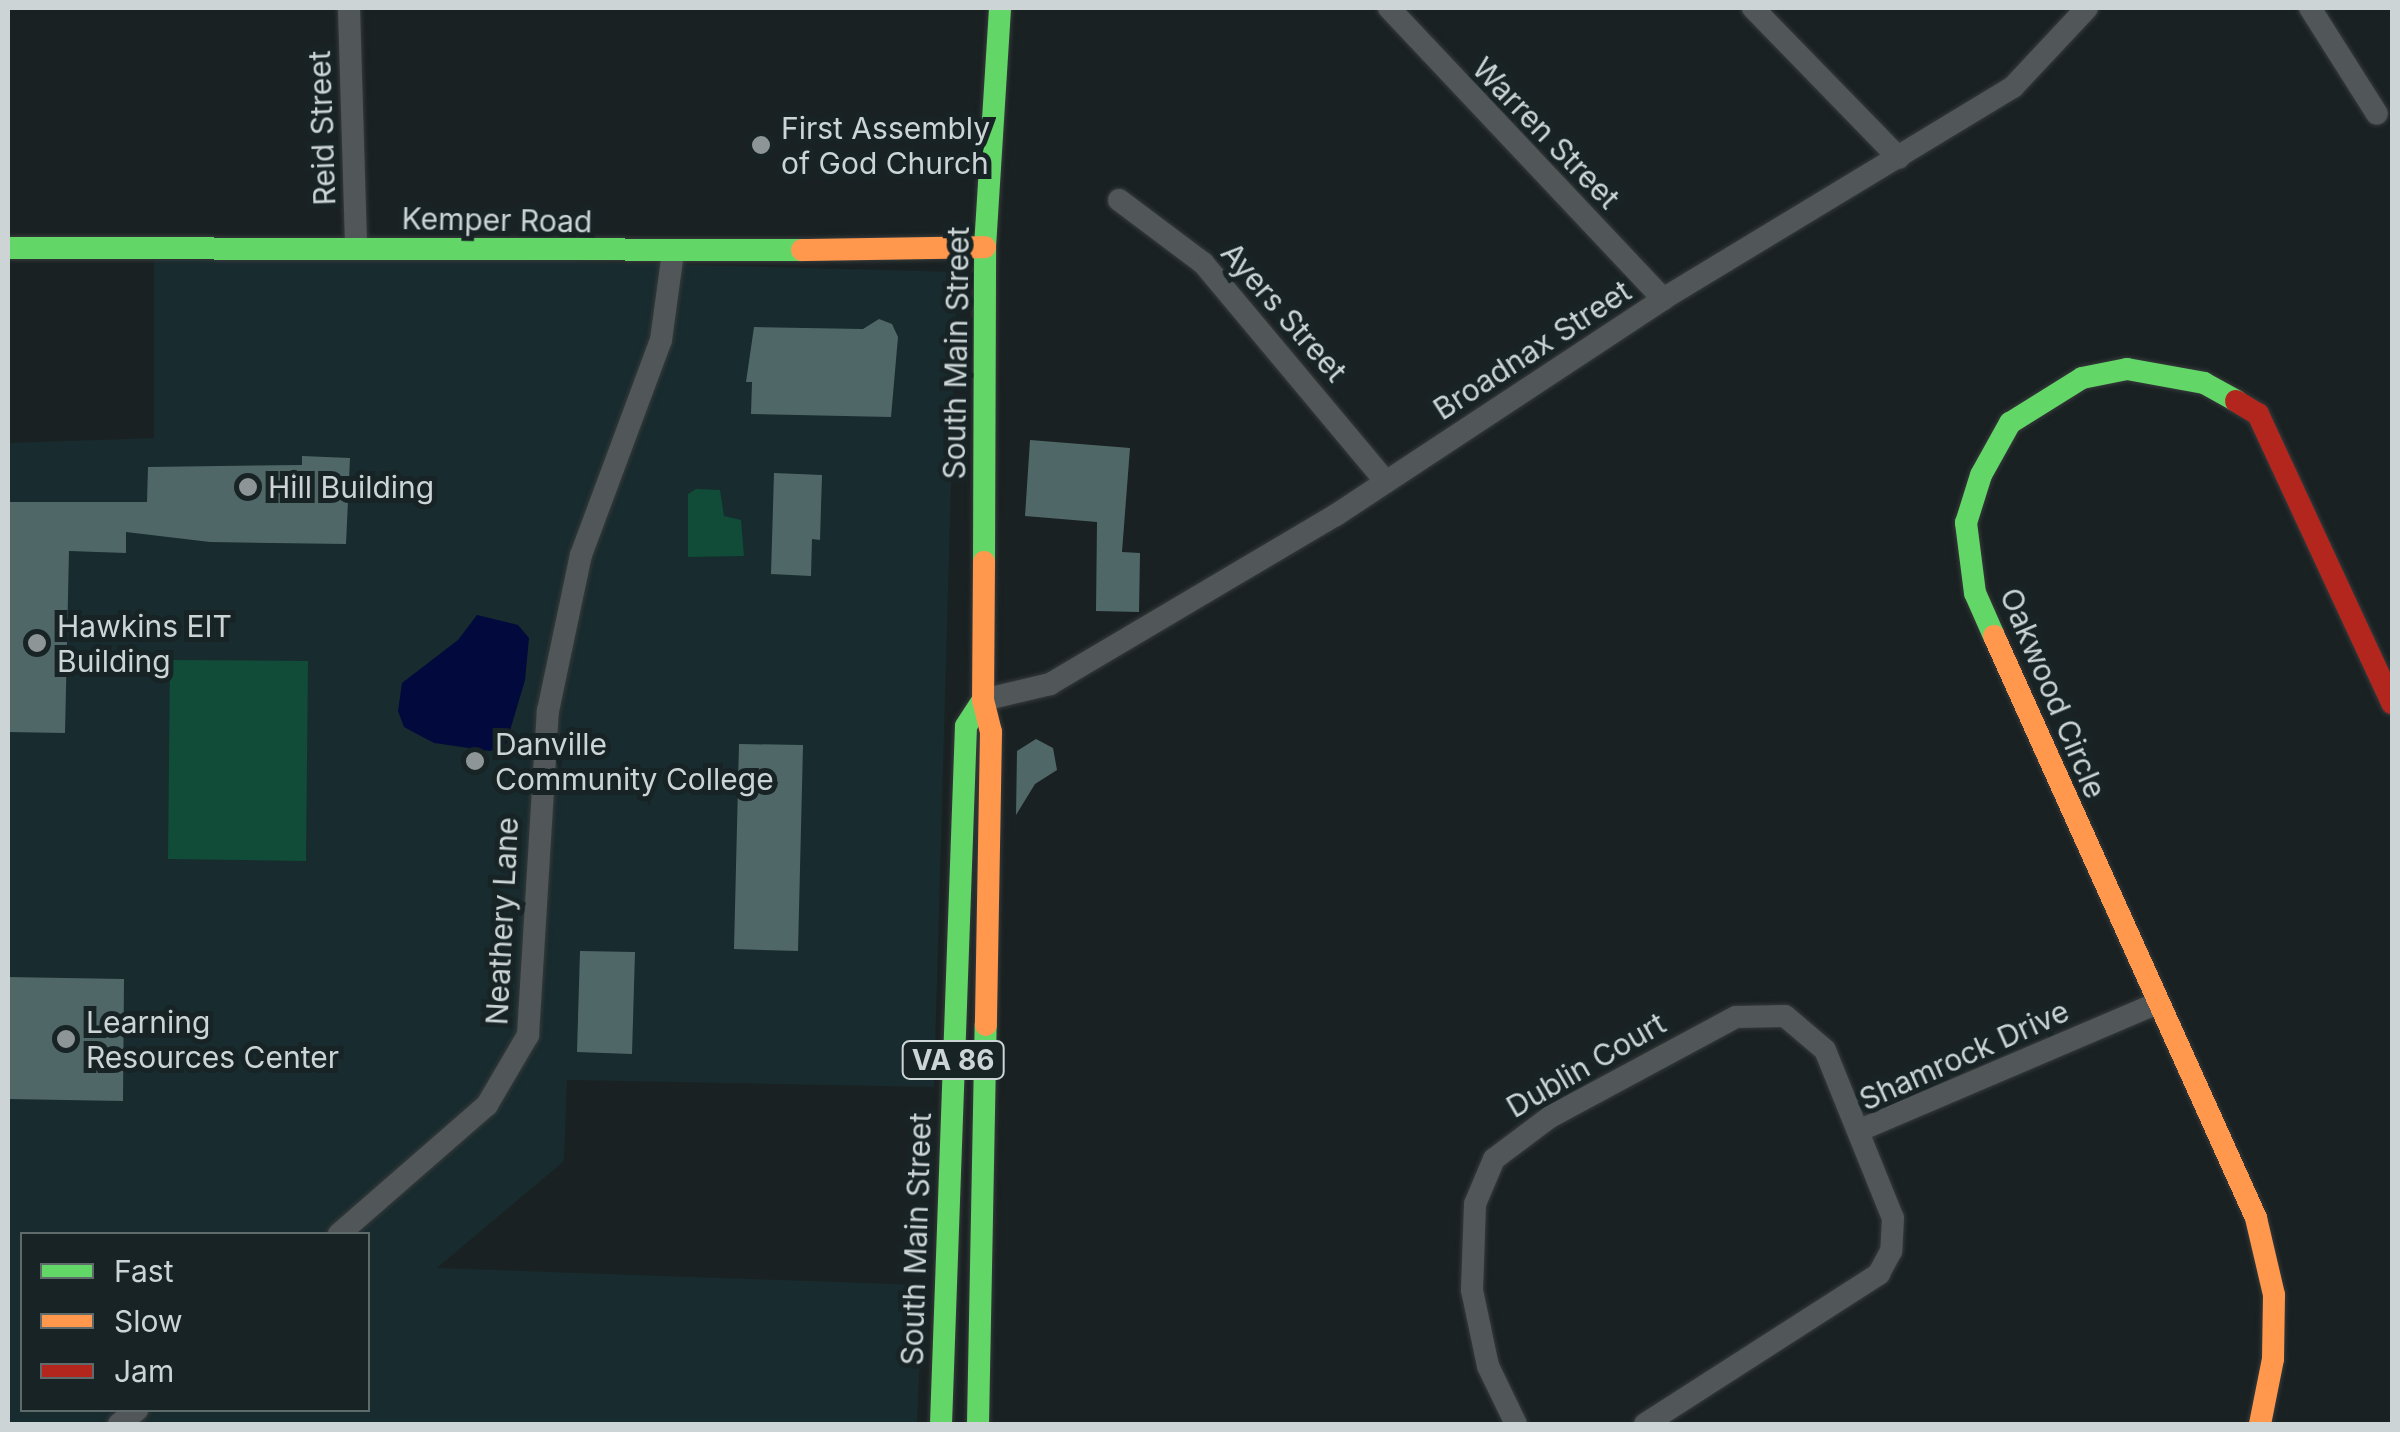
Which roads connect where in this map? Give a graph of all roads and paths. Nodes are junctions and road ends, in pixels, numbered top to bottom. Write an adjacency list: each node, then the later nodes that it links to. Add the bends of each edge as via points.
1 (348, 8): 10 (street, Reid Street)
2 (1000, 8): 11 (street, South Main Street / VA 86)
3 (1388, 8): 14 (street, Warren Street)
4 (1753, 8): 8 (street)
5 (2088, 8): 8 (street, Broadnax Street, via 2013,88)
6 (2310, 8): 7 (street)
7 (2378, 114)
8 (1900, 158): 14 (street, Broadnax Street)
9 (1120, 200): 15 (street, Ayers Street, via 1203,264)
10 (356, 247): 12 (street, Kemper Road); 13 (street, Kemper Road)
11 (986, 247): 13 (street, Kemper Road); 16 (street, South Main Street / VA 86)
12 (8, 248)
13 (673, 252): 20 (street, Neathery Lane, via 663,334 581,555 548,710 528,1035 487,1105)
14 (1663, 299): 15 (street, Broadnax Street)
15 (1386, 482): 16 (street, Broadnax Street, via 1105,655 1050,684)
16 (983, 700): 21 (street, South Main Street / VA 86, via 966,726); 22 (street, South Main Street / VA 86, via 991,732)
17 (2392, 703): 18 (street, Oakwood Circle, via 2258,414 2204,383 2127,369 2082,378 2010,422 1980,474 1966,523 1975,592)
18 (2155, 1004): 19 (street, Shamrock Drive); 25 (street, Oakwood Circle, via 2256,1218 2274,1295 2273,1359)
19 (1860, 1130): 23 (street, Dublin Court, via 1812,1034 1768,1012 1736,1018 1660,1056 1510,1143 1481,1182 1470,1241 1478,1328); 24 (street, Shamrock Drive, via 1893,1218 1891,1251 1879,1274)
20 (341, 1232)
21 (941, 1424)
22 (978, 1424)
23 (1516, 1424)
24 (1645, 1424)
25 (2260, 1424)

